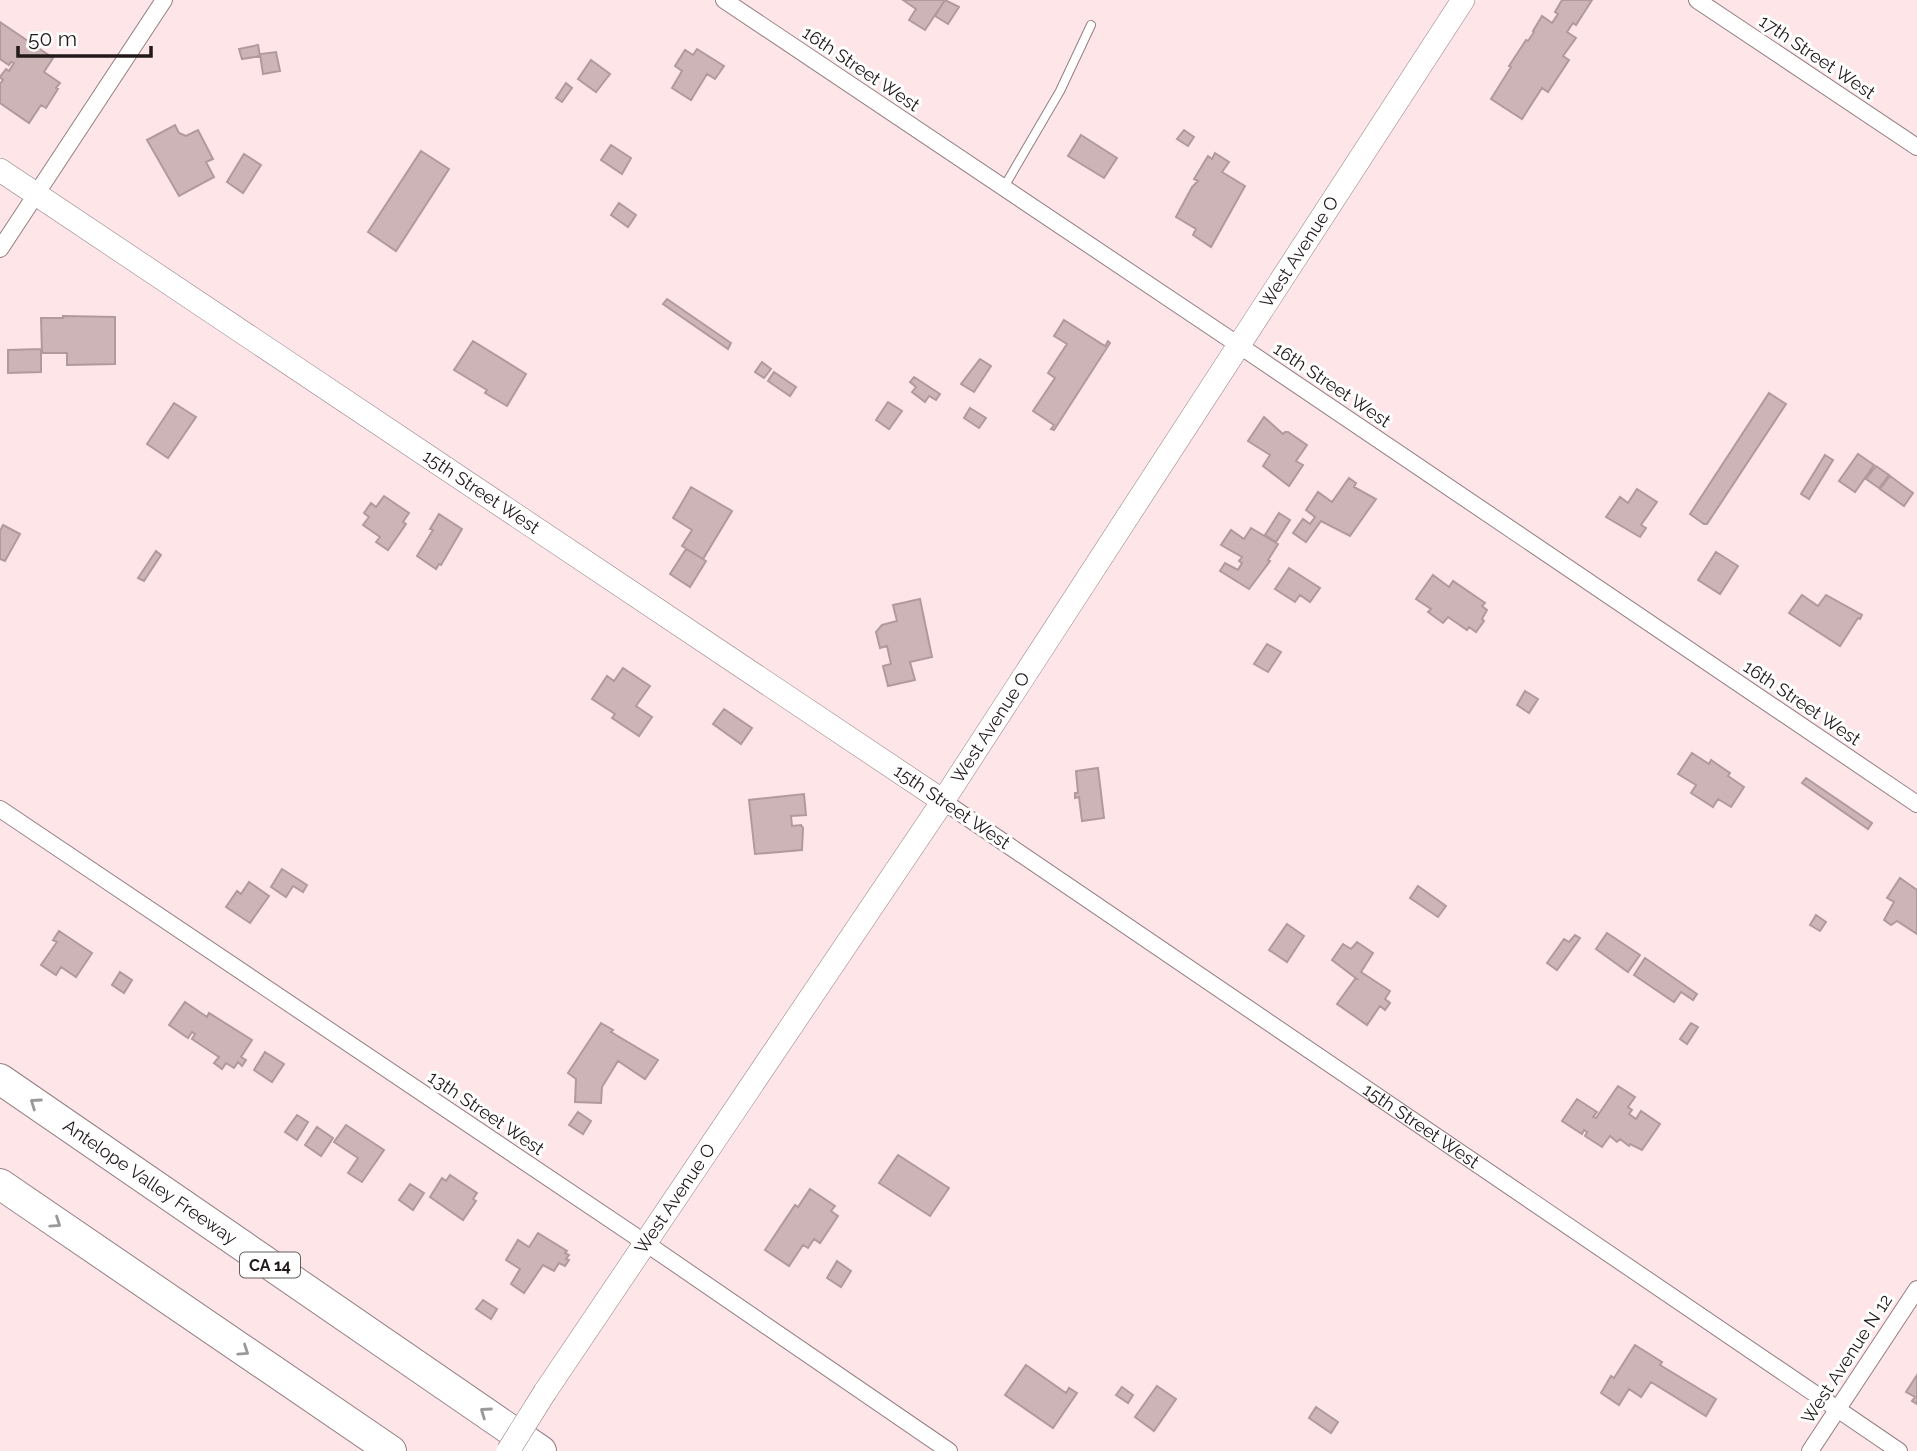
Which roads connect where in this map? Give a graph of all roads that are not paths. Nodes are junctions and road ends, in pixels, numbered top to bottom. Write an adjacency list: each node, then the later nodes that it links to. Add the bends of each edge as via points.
1 (164, 0): 9 (street)
2 (724, 0): 8 (street, 16th Street West)
3 (1463, 0): 11 (street, West Avenue O)
4 (1697, 0): 6 (street, 17th Street West)
5 (1091, 25): 8 (lane, via 1060,91)
6 (1917, 147)
7 (0, 170): 9 (street, 15th Street West)
8 (1004, 187): 11 (street, 16th Street West)
9 (36, 194): 10 (street); 12 (street, 15th Street West)
10 (0, 249)
11 (1240, 346): 12 (street, West Avenue O); 13 (street, 16th Street West)
12 (943, 801): 17 (street, West Avenue O); 19 (street, 15th Street West)
13 (1917, 804)
14 (0, 809): 17 (street, 13th Street West)
15 (0, 1079): 22 (highway, Antelope Valley Freeway / CA 14, one-way to 15)
16 (0, 1184): 20 (highway, one-way to 20)
17 (644, 1242): 21 (street, West Avenue O, bridge); 23 (street, 13th Street West)
18 (1917, 1289): 19 (street, West Avenue N 12)
19 (1838, 1409): 24 (street, West Avenue N 12); 25 (street, 15th Street West)
20 (391, 1451)
21 (508, 1451)
22 (541, 1451)
23 (949, 1451)
24 (1810, 1451)
25 (1899, 1451)

